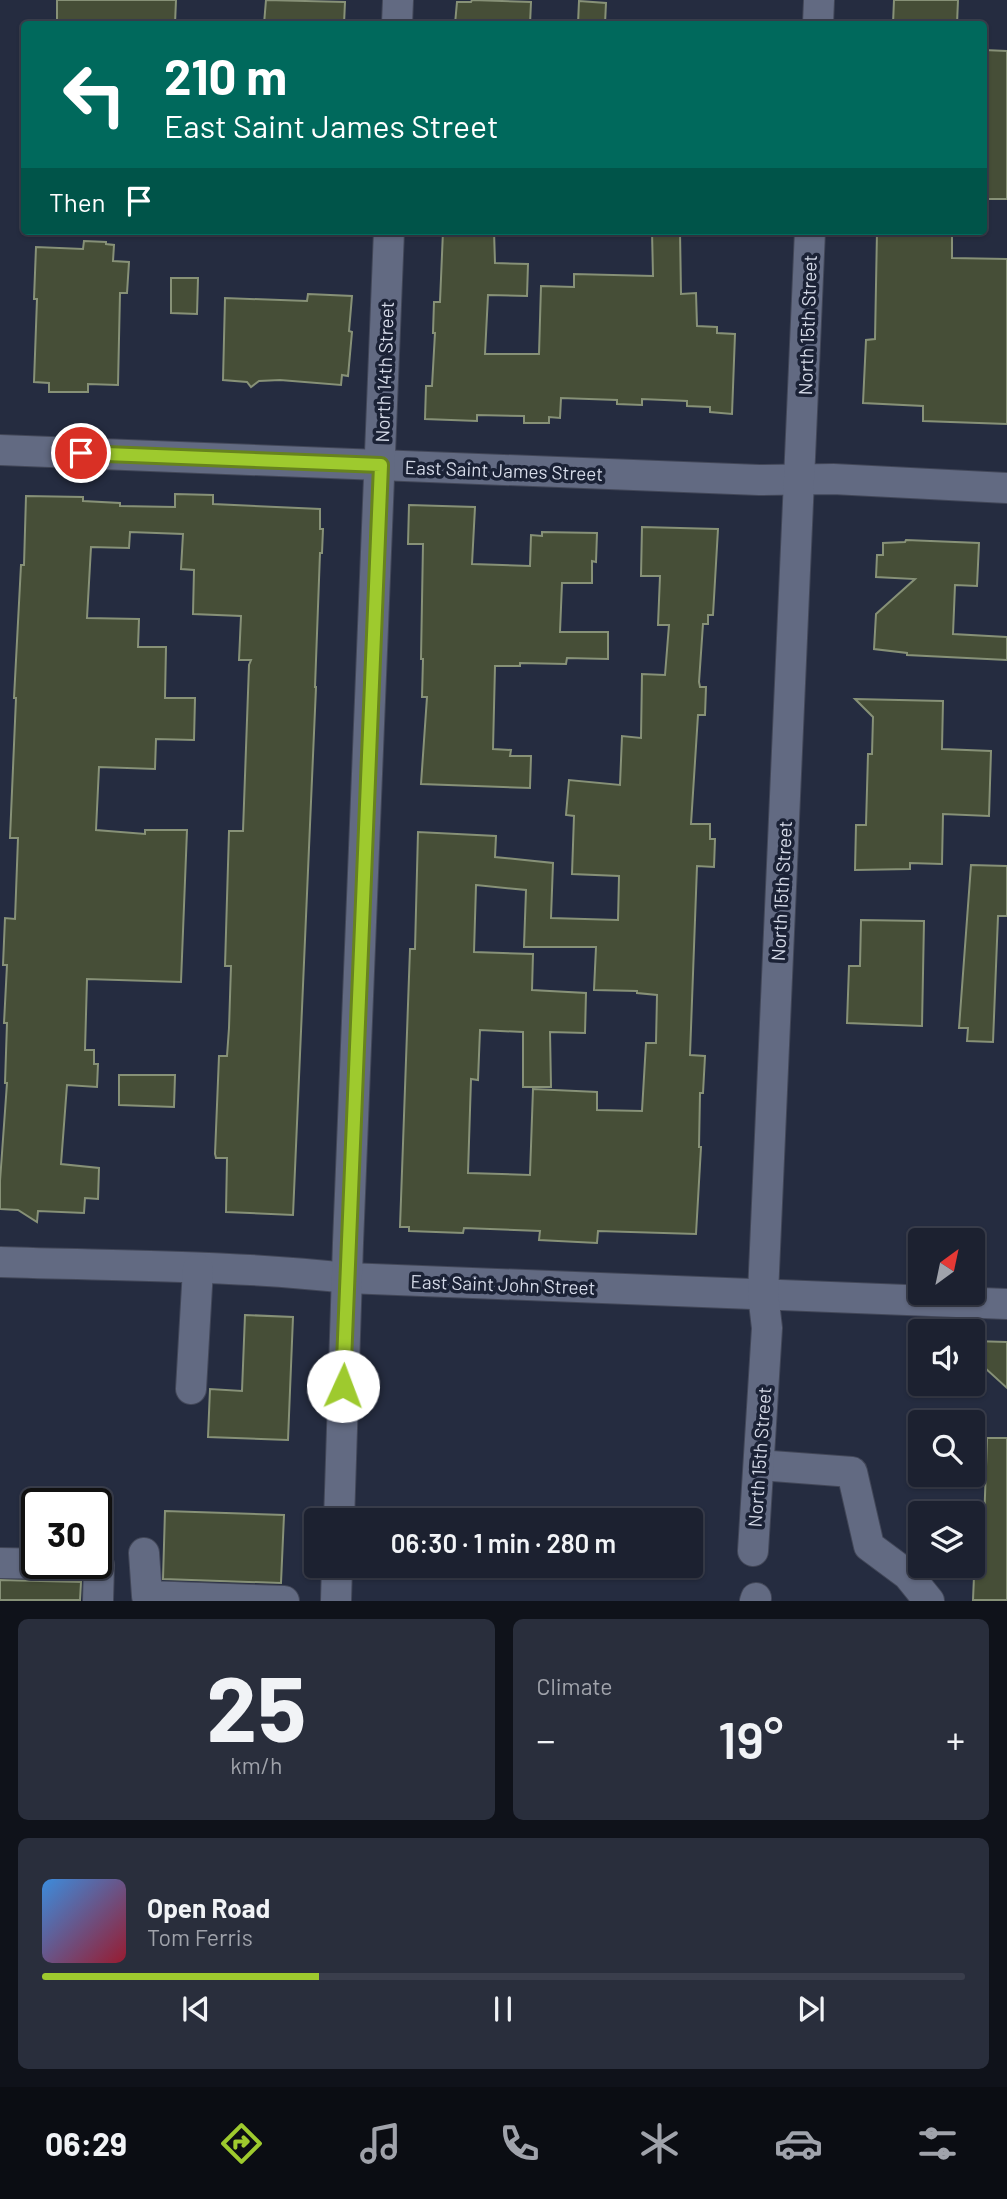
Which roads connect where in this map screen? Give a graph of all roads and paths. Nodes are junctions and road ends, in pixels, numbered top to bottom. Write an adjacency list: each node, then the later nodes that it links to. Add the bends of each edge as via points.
1 (398, 0): 3 (street)
2 (819, 0): 4 (street)
3 (397, 21)
4 (818, 21)
5 (389, 235): 8 (street, North 14th Street)
6 (810, 235): 9 (street, North 15th Street)
7 (0, 450): 8 (street, East Saint James Street)
8 (381, 465): 9 (street, East Saint James Street); 13 (street, North 14th Street)
9 (800, 480): 10 (street, East Saint James Street); 14 (street, North 15th Street)
10 (1007, 488)
11 (0, 1262): 12 (street, East Saint John Street)
12 (198, 1269): 13 (street, East Saint John Street); 16 (street)
13 (347, 1278): 14 (street, East Saint John Street); 18 (street, North 14th Street)
14 (763, 1294): 15 (street, East Saint John Street); 17 (street, North 15th Street, via 767,1328)
15 (1007, 1304)
16 (191, 1389)
17 (759, 1465): 19 (street, North 15th Street); 26 (street, via 852,1472 869,1546 908,1575)
18 (339, 1508)
19 (753, 1551)
20 (145, 1553): 24 (street, via 147,1596)
21 (0, 1563): 23 (street, via 99,1565)
22 (337, 1578): 25 (street)
23 (98, 1601)
24 (284, 1601)
25 (336, 1601)
26 (929, 1601)

